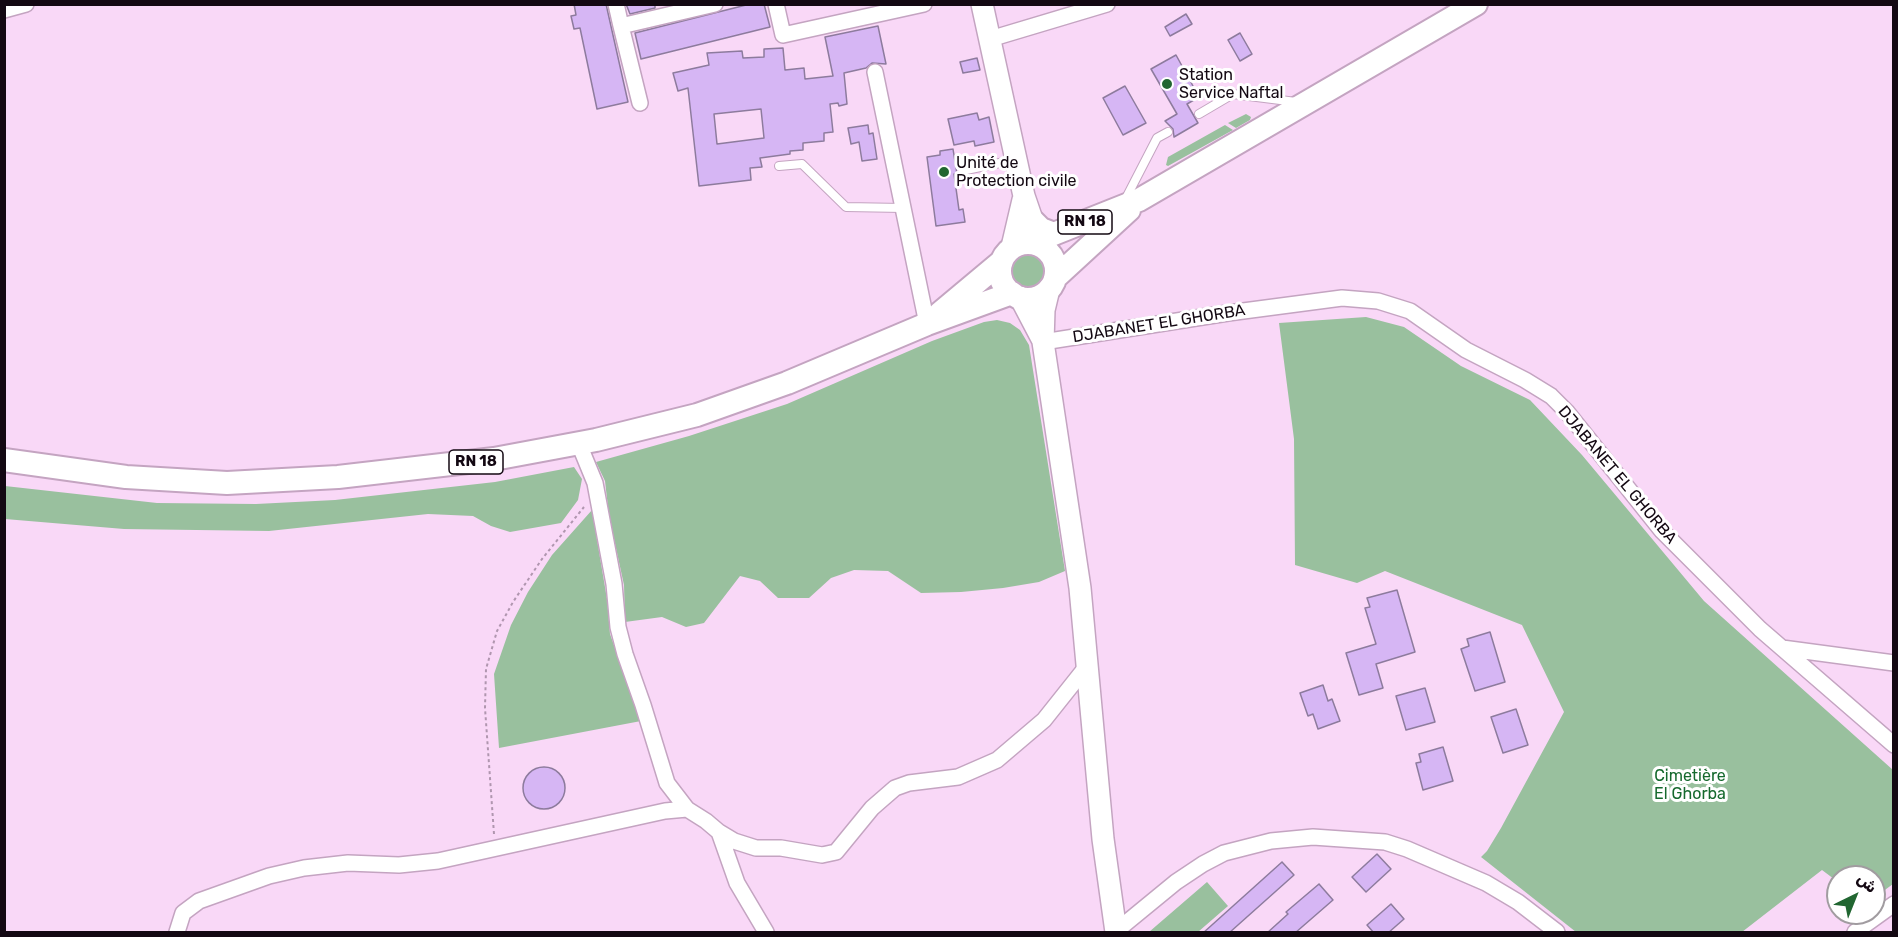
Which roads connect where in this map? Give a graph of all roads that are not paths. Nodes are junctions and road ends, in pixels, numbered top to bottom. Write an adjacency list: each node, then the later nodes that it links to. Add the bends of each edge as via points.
1 (26, 4): 9 (street)
2 (616, 4): 10 (street)
3 (715, 4): 10 (street)
4 (776, 4): 5 (street, via 783,35)
5 (924, 4)
6 (982, 4): 11 (main road)
7 (1476, 4): 14 (main road, RN 18)
8 (1101, 5): 11 (street)
9 (4, 10)
10 (621, 27): 13 (street)
11 (990, 39): 17 (main road)
12 (875, 72): 22 (street)
13 (640, 103)
14 (1306, 103): 15 (lane, via 1233,94); 21 (main road, RN 18)
15 (1199, 114)
16 (1168, 132): 21 (lane, via 1157,138)
17 (1016, 160): 19 (lane); 20 (main road)
18 (779, 166): 22 (lane, via 802,164 846,207)
19 (966, 170)
20 (1024, 196): 23 (main road); 23 (main road)
21 (1130, 204): 23 (main road, RN 18); 24 (main road, RN 18)
22 (903, 208): 26 (street)
23 (1031, 242): 24 (main road, via 1055,263); 25 (main road, via 1002,280); 26 (main road, RN 18)
24 (1052, 284): 25 (main road, via 1035,297); 27 (main road, via 1044,310)
25 (1016, 295): 26 (main road, RN 18); 27 (main road)
26 (927, 324): 28 (main road, RN 18, via 788,383 697,415)
27 (1043, 342): 30 (street, DJABANET EL GHORBA, via 1342,298 1378,301 1410,311 1466,350 1551,396 1662,531); 32 (main road, via 1080,588)
28 (579, 444): 29 (main road, RN 18, via 494,459 350,476 227,483 126,477); 34 (street, via 595,483 625,654 667,783)
29 (4, 460)
30 (1782, 648): 31 (street); 33 (street, DJABANET EL GHORBA)
31 (1893, 663)
32 (1087, 666): 35 (street, via 1044,720 1004,755 958,777 895,788 872,808 836,852 822,855 756,848 734,842); 37 (main road)
33 (1893, 745)
34 (687, 809): 35 (street); 38 (street, via 438,861 399,865 348,863 269,876 199,901 183,913)
35 (718, 832): 39 (street, via 737,883)
36 (1893, 904): 41 (street)
37 (1115, 932): 40 (street, via 1176,882 1224,853 1260,843 1312,837 1385,842 1407,849 1486,883)
38 (177, 933)
39 (766, 933)
40 (1557, 933)
41 (1855, 933)

